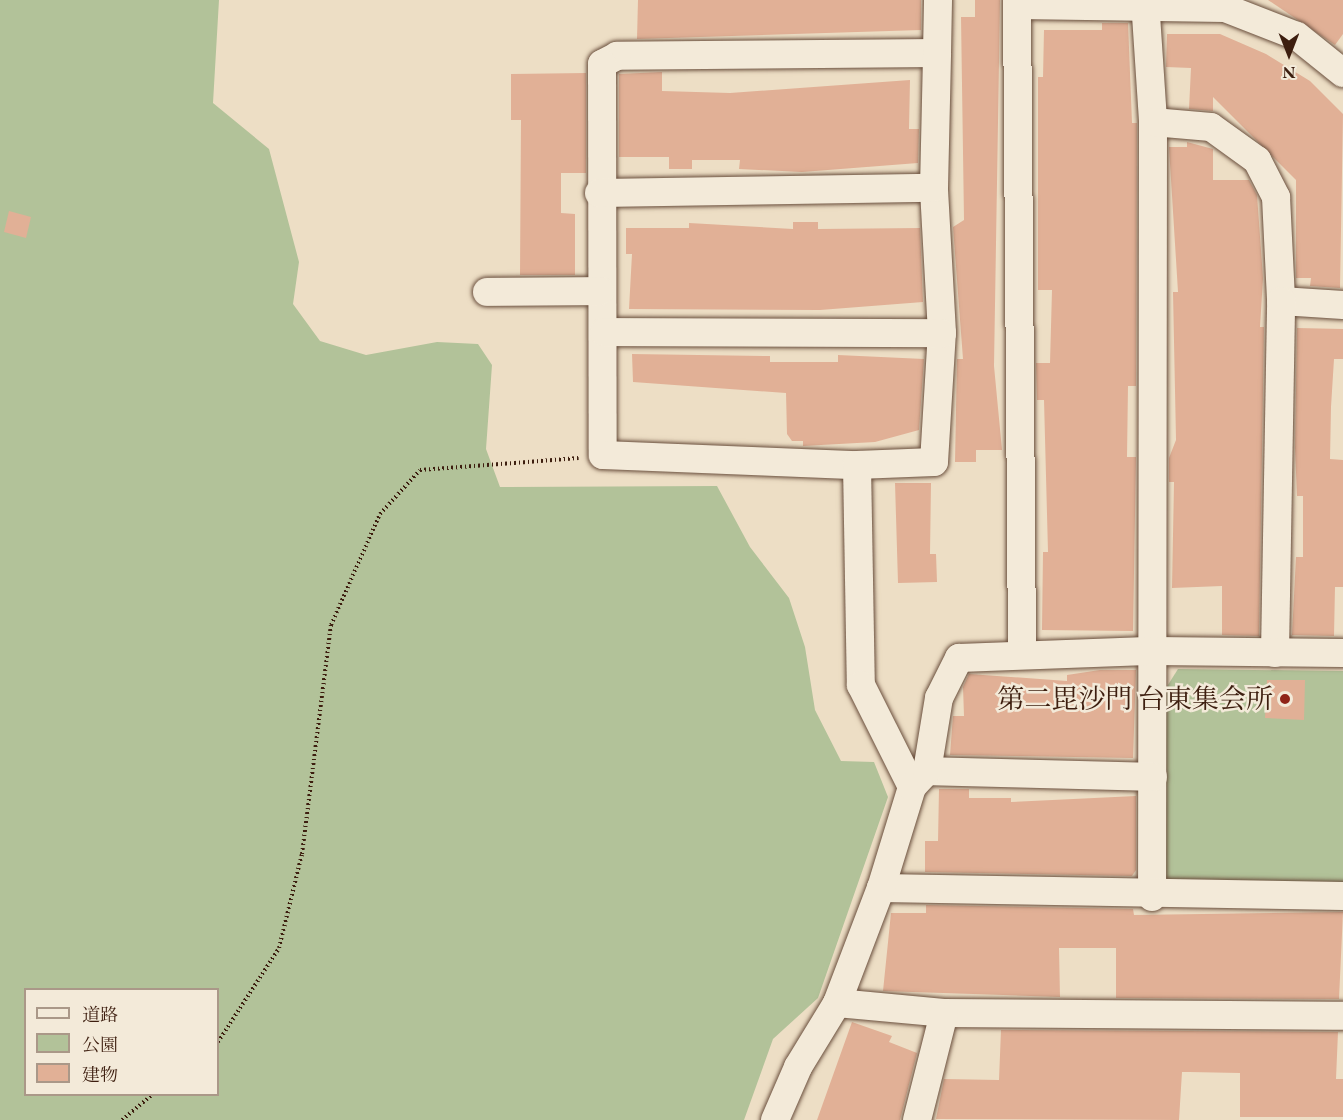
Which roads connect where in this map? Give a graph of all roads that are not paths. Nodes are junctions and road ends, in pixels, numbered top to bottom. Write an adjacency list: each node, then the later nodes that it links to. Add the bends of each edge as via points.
1 (938, 0): 4 (street)
2 (1017, 2): 3 (street); 19 (street)
3 (1145, 2): 5 (street, via 1225,8 1297,36); 6 (street)
4 (937, 53): 7 (street); 8 (street, via 616,56 602,64)
5 (1343, 73)
6 (1153, 122): 11 (street, via 1211,127 1257,160 1276,197); 16 (street)
7 (934, 188): 8 (street); 14 (street)
8 (599, 193): 9 (street)
9 (600, 291): 10 (street); 13 (street)
10 (487, 292)
11 (1281, 301): 12 (street); 17 (street)
12 (1343, 306)
13 (604, 332): 14 (street); 15 (street, via 603,455)
14 (942, 333): 15 (street, via 934,462)
15 (857, 465): 21 (street, via 861,685)
16 (1154, 651): 17 (street); 19 (street); 20 (street)
17 (1275, 653): 18 (street)
18 (1343, 653)
19 (1022, 654): 21 (street, via 958,658 939,698)
20 (1153, 777): 21 (street); 24 (street)
21 (920, 779): 22 (street)
22 (882, 888): 24 (street); 25 (street)
23 (1343, 896): 24 (street)
24 (1152, 897)
25 (837, 1003): 26 (street); 28 (street, via 798,1067)
26 (944, 1013): 27 (street); 29 (street)
27 (1343, 1016)
28 (775, 1120)
29 (917, 1120)

